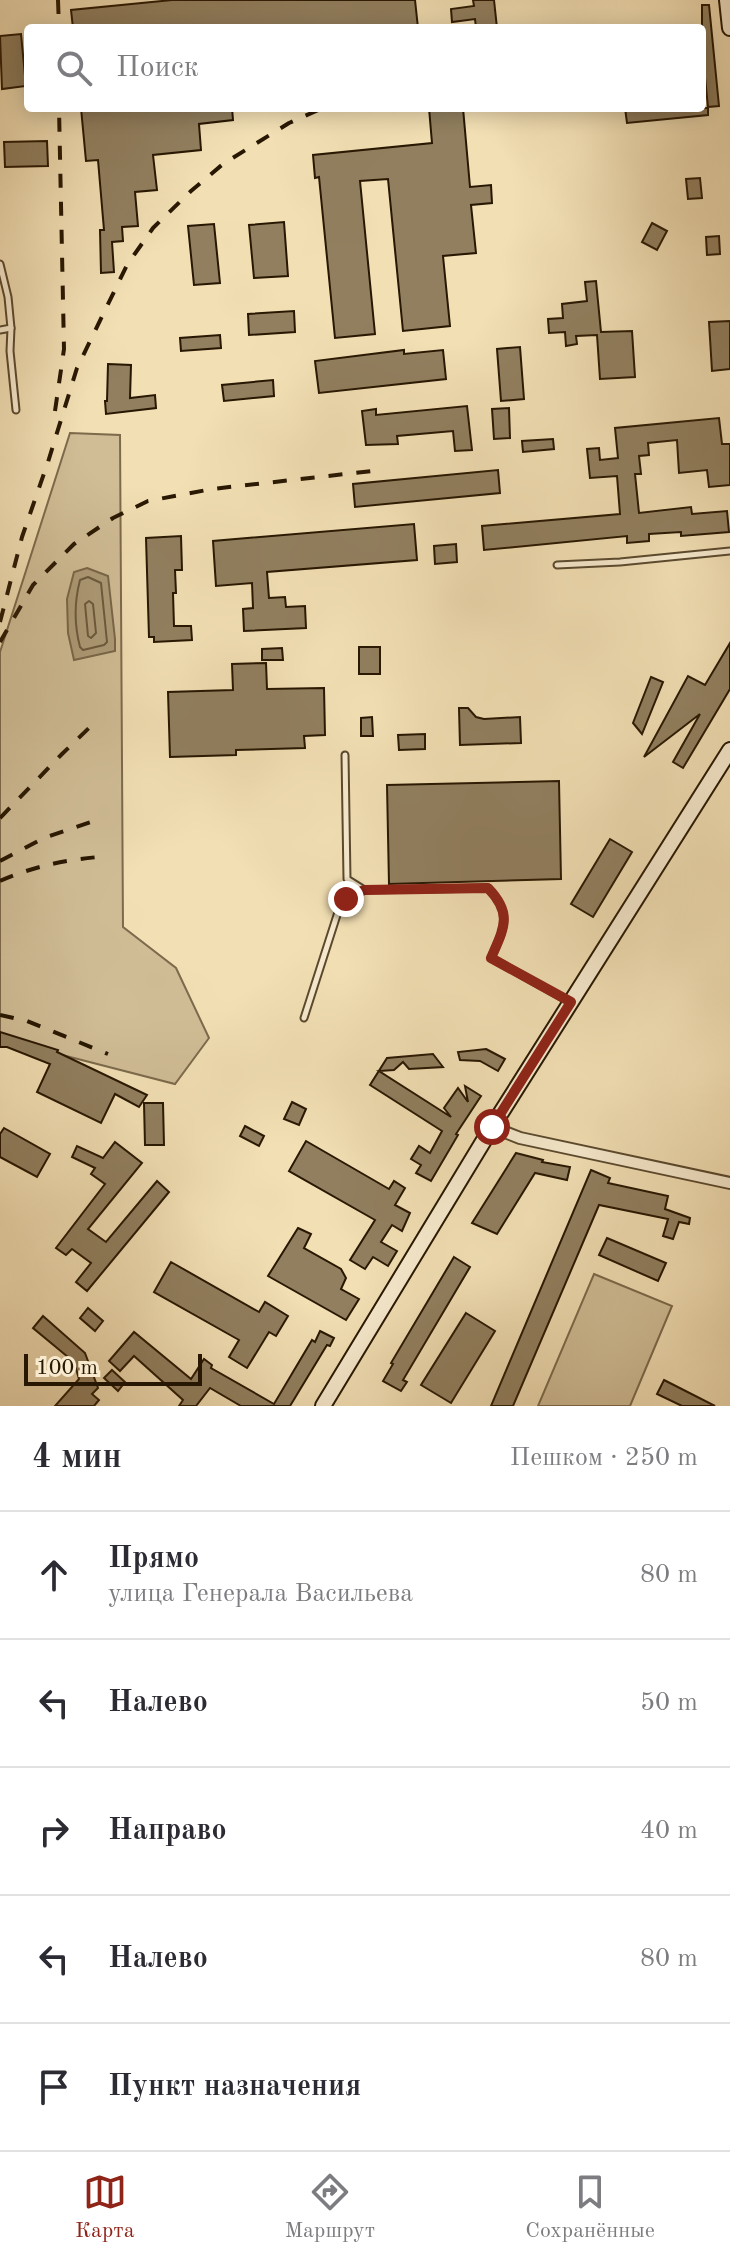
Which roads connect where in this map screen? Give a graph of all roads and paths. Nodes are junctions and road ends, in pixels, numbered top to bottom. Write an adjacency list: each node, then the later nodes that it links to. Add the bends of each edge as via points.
1 (727, 0): 2 (main road)
2 (730, 28)
3 (0, 264): 4 (lane)
4 (11, 328): 5 (lane); 6 (lane)
5 (0, 330)
6 (16, 410)
7 (730, 551): 8 (lane)
8 (557, 565)
9 (730, 750): 12 (main road)
10 (345, 755): 11 (lane, via 347,879)
11 (364, 890): 12 (lane, via 488,888 504,913 491,958); 13 (lane, via 346,899 338,912)
12 (571, 1002): 14 (main road)
13 (304, 1018)
14 (492, 1127): 15 (street, via 520,1138); 16 (main road)
15 (730, 1183)
16 (323, 1406)

